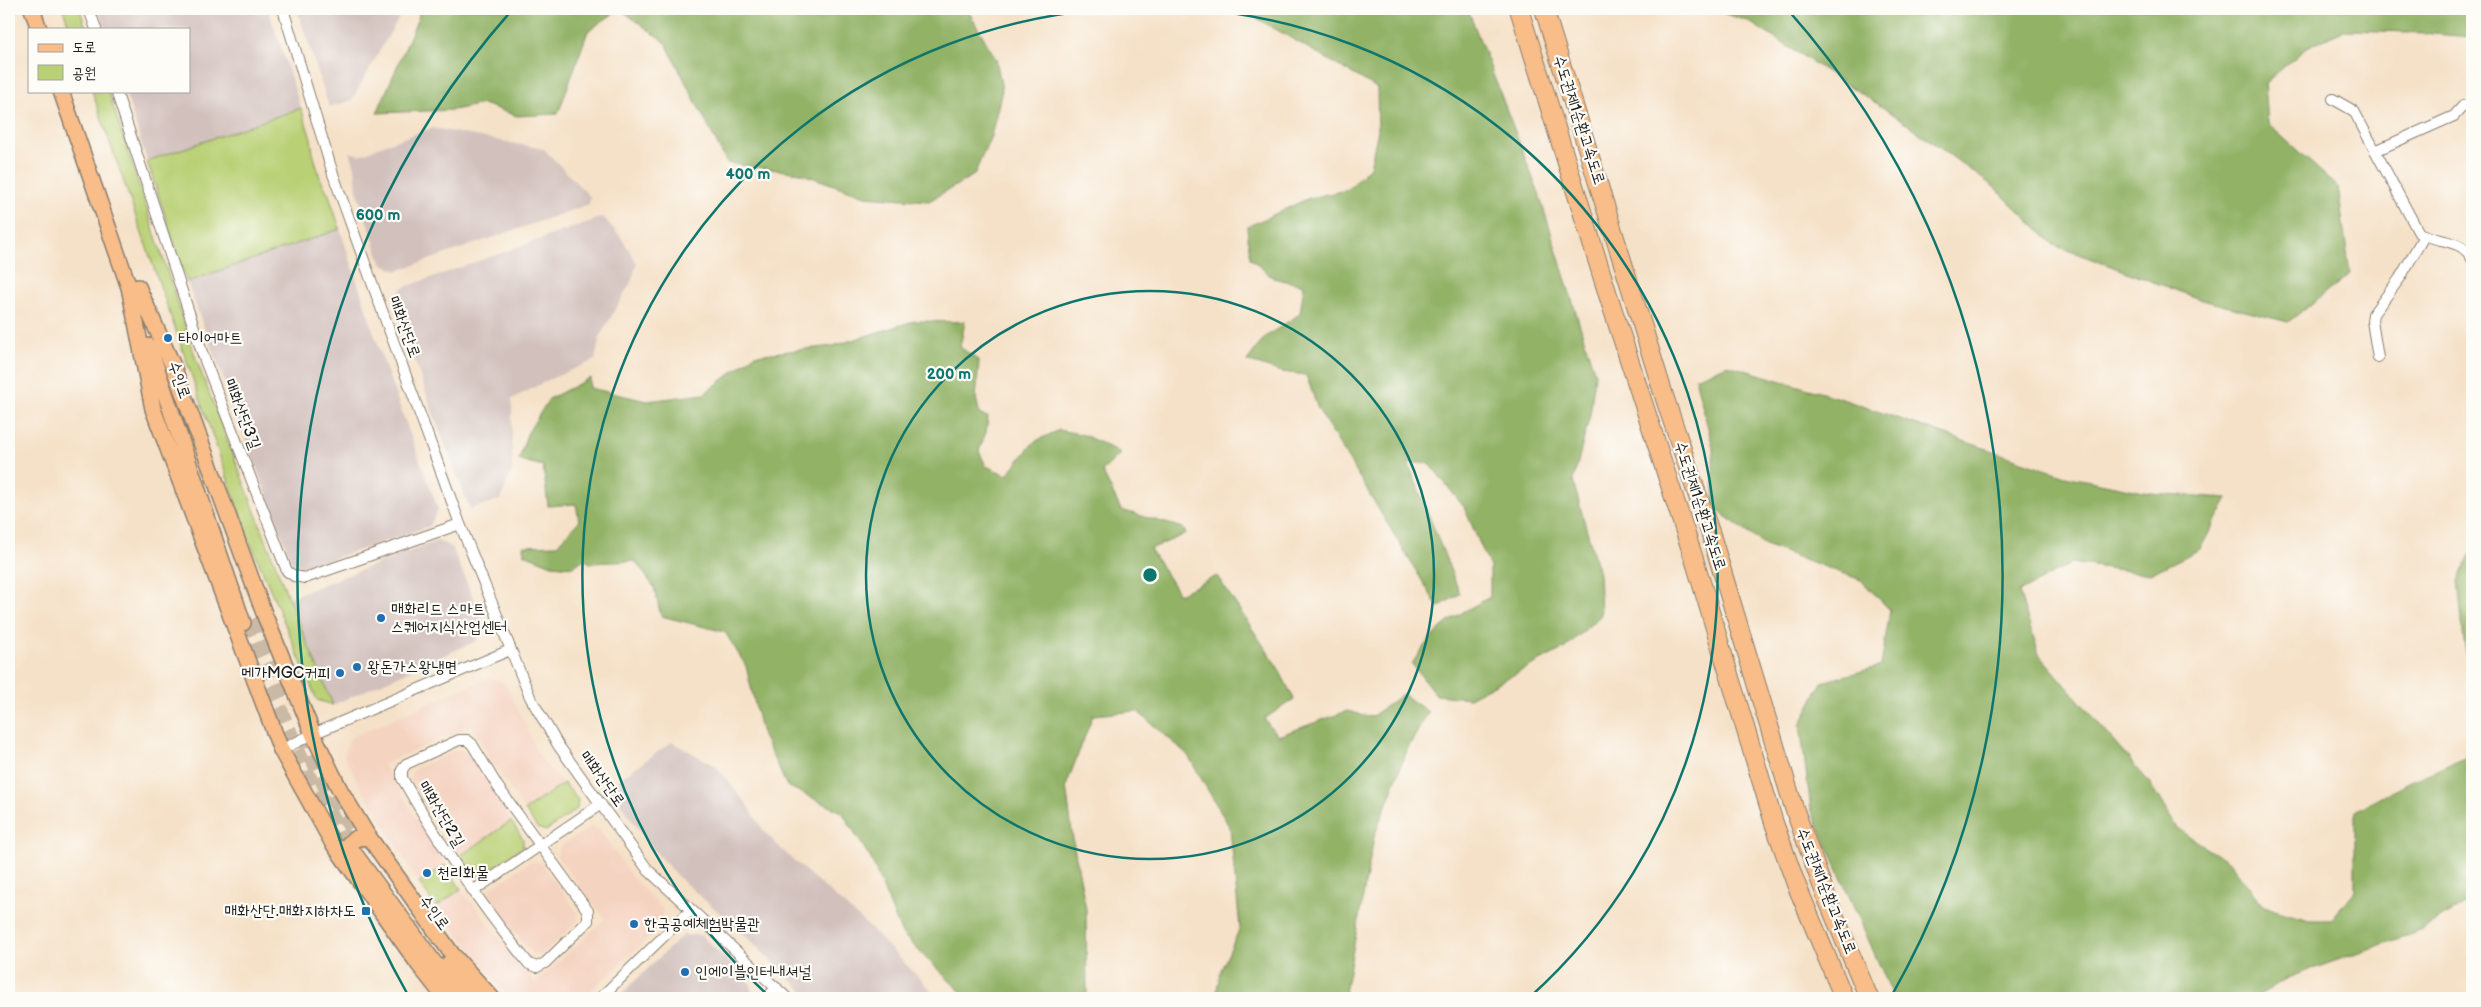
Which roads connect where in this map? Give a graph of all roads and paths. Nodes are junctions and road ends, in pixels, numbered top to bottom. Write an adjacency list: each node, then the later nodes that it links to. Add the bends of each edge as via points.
1 (32, 9): 7 (main road)
2 (43, 9): 8 (main road)
3 (89, 9): 9 (street)
4 (283, 9): 20 (street, 매화산단로, via 336,183)
5 (1519, 9): 38 (highway, 수도권제1순환고속도로, via 1696,562 1774,823)
6 (1544, 9): 39 (highway, 수도권제1순환고속도로, via 1794,808 1826,896)
7 (39, 28)
8 (50, 28)
9 (96, 28)
10 (61, 92): 18 (main road, 수인로)
11 (72, 92): 18 (main road, 수인로)
12 (116, 92): 20 (street, 매화산단3길, via 204,358 287,571 305,578)
13 (2333, 100): 15 (street, via 2354,111)
14 (2472, 104): 15 (street, via 2463,106 2454,116)
15 (2375, 151): 16 (street, via 2410,218)
16 (2424, 236): 17 (street, via 2458,244 2467,249); 19 (street, via 2400,278 2373,314)
17 (2472, 259)
18 (133, 287): 21 (main road, 수인로); 23 (main road, via 173,366 262,607); 24 (main road, via 153,409)
19 (2378, 358)
20 (460, 524): 22 (street, 매화산단로)
21 (249, 620)
22 (510, 650): 23 (street); 25 (street, 매화산단로, via 530,697 558,745)
23 (313, 734): 24 (street); 27 (main road, via 340,790)
24 (281, 750): 27 (main road)
25 (601, 804): 26 (street); 29 (street, 매화산단로, via 648,870)
26 (541, 846): 28 (street); 28 (street, 매화산단2길, via 590,917 545,963 537,967 529,964); 28 (street, 매화산단2길, via 498,787 472,744 466,740 459,740 406,764 402,778 434,835)
27 (357, 849): 31 (main road, via 418,965); 32 (main road, 수인로); 33 (main road, 수인로); 34 (main road)
28 (473, 891)
29 (691, 910): 30 (street, 매화산단로); 35 (street)
30 (777, 988): 36 (street); 37 (street, 매화산단로)
31 (445, 998)
32 (460, 998)
33 (475, 998)
34 (492, 998)
35 (600, 998)
36 (766, 998)
37 (787, 998)
38 (1844, 998)
39 (1870, 998)

